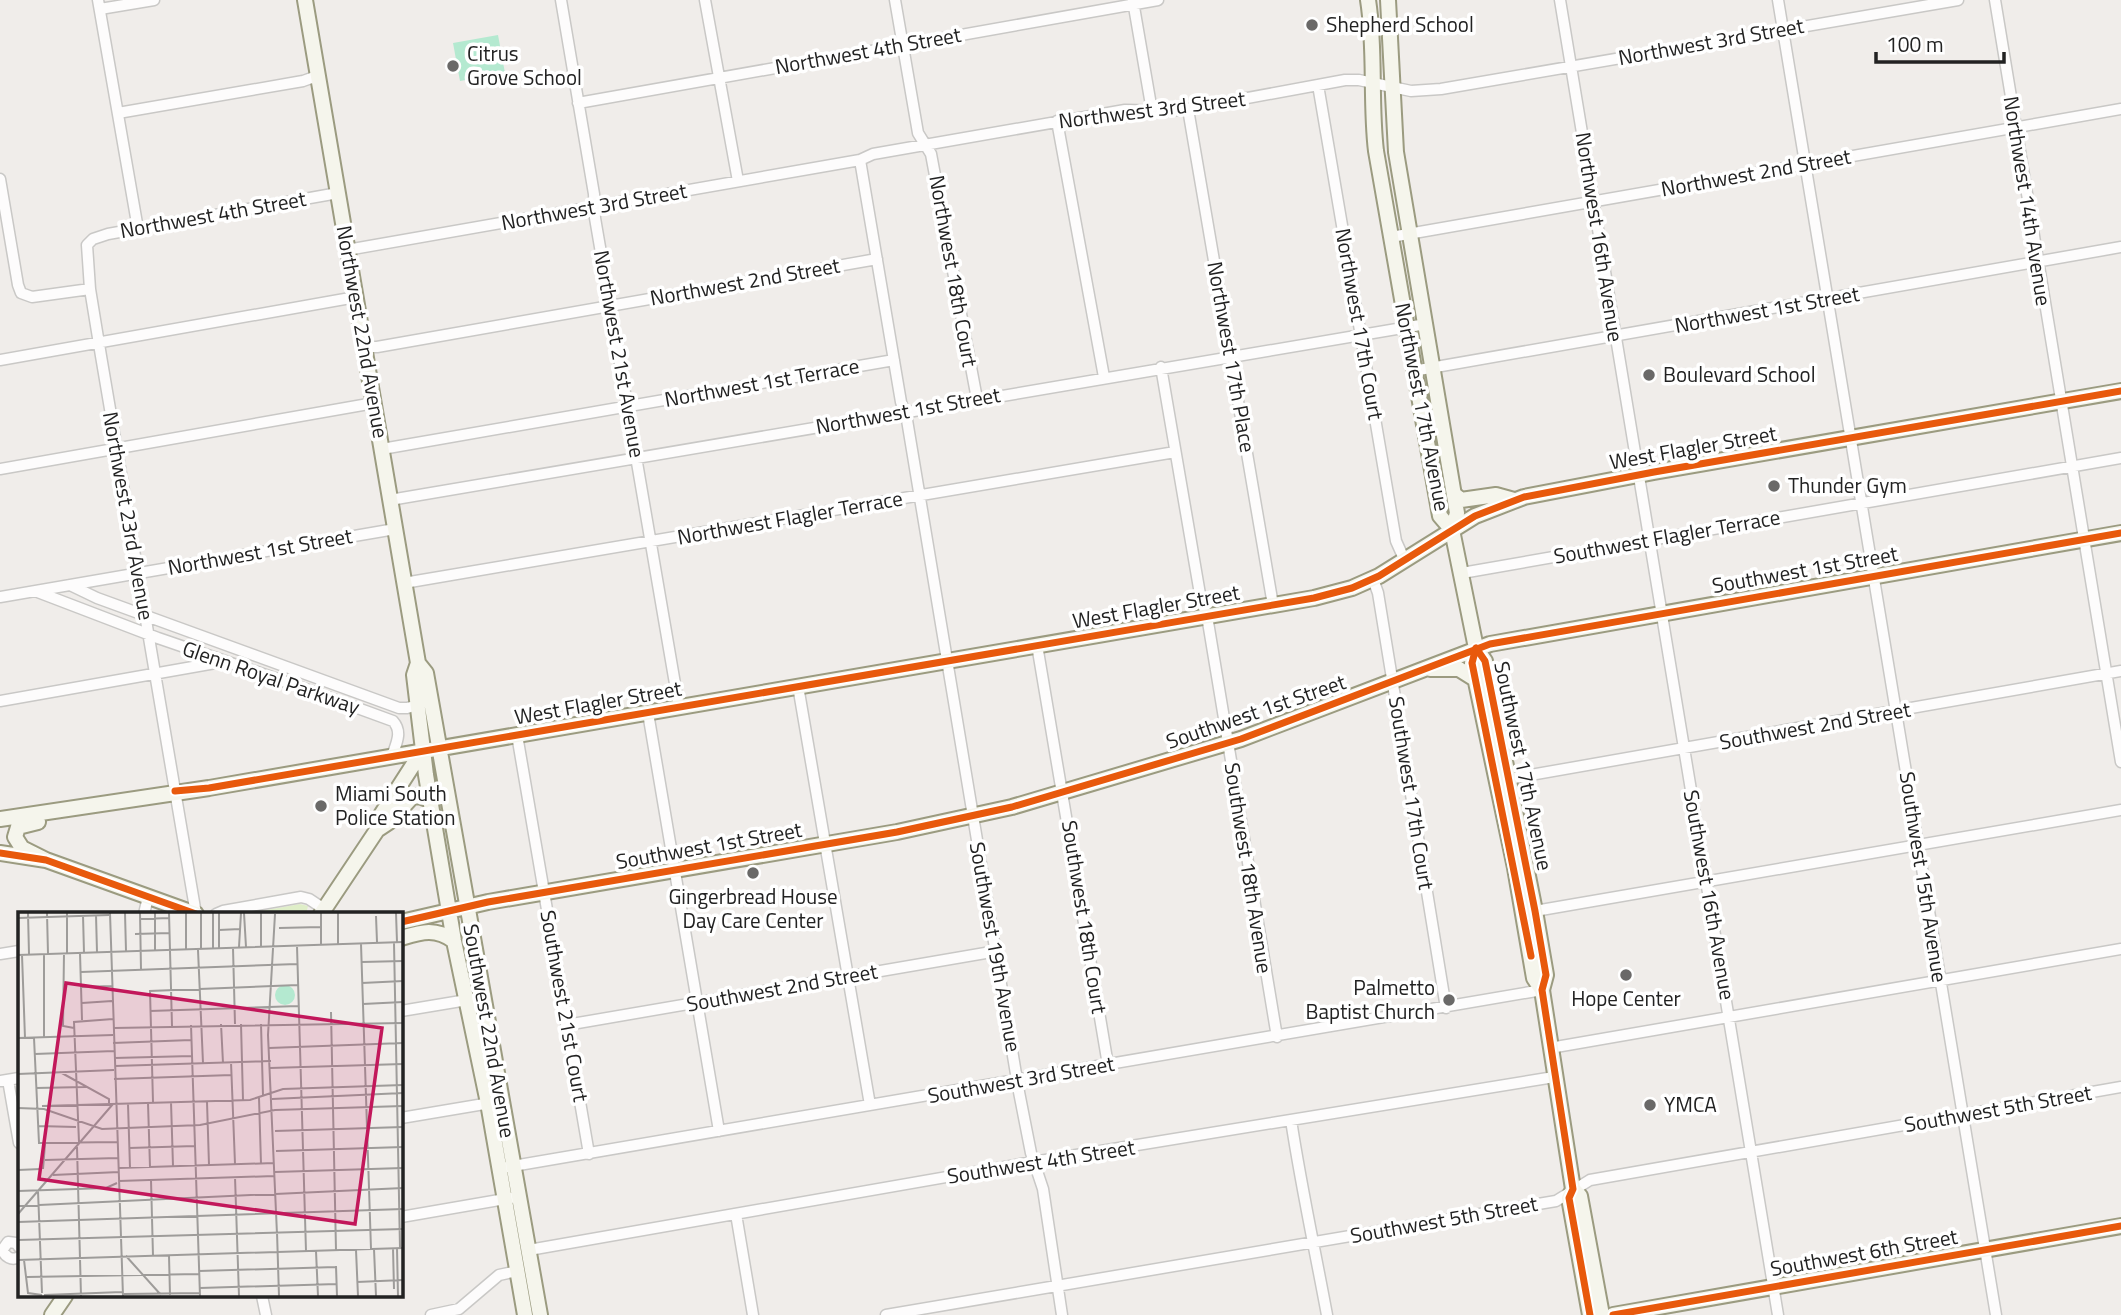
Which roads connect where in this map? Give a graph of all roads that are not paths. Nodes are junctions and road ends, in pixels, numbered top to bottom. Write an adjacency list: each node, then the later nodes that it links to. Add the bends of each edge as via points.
1 (154, 0): 14 (street)
2 (305, 0): 18 (main road, Northwest 22nd Avenue)
3 (561, 0): 23 (street, Northwest 21st Avenue)
4 (705, 0): 19 (street)
5 (895, 0): 16 (street, Northwest 18th Court)
6 (1158, 0): 13 (street, Northwest 4th Street)
7 (1368, 0): 20 (main road, Northwest 17th Avenue)
8 (1388, 0): 22 (main road, Northwest 17th Avenue)
9 (1560, 0): 17 (street, Northwest 16th Avenue)
10 (1778, 0): 15 (street, Southwest 15th Avenue)
11 (1958, 0): 15 (street, Northwest 3rd Street)
12 (1995, 0): 29 (street, Northwest 14th Avenue)
13 (1133, 2): 16 (street, Northwest 4th Street); 26 (street)
14 (99, 5): 27 (street)
15 (1782, 30): 17 (street, Northwest 3rd Street); 32 (street, Southwest 15th Avenue)
16 (903, 45): 19 (street, Northwest 4th Street); 30 (street, Northwest 18th Court, via 918,133)
17 (1571, 67): 22 (street, Northwest 3rd Street, via 1431,91); 36 (street, Northwest 16th Avenue)
18 (317, 76): 27 (street); 35 (main road, Northwest 22nd Avenue)
19 (719, 78): 23 (street, Northwest 4th Street); 34 (street)
20 (1373, 83): 21 (street, Northwest 3rd Street, via 1353,80); 22 (street, Northwest 3rd Street); 40 (main road, Northwest 17th Avenue, via 1376,151)
21 (1318, 85): 24 (street, Northwest 3rd Street); 52 (street, Northwest 17th Court)
22 (1392, 88): 39 (main road, Northwest 17th Avenue)
23 (578, 103): 37 (street, Northwest 21st Avenue)
24 (1188, 109): 26 (street, Northwest 3rd Street); 56 (street, Northwest 17th Place)
25 (2121, 109): 29 (street, Northwest 2nd Street)
26 (1152, 111): 28 (street, Northwest 3rd Street, via 1125,110)
27 (118, 113): 38 (street)
28 (1057, 121): 30 (street, Northwest 3rd Street); 62 (street)
29 (2016, 127): 32 (street, Northwest 2nd Street); 45 (street, Northwest 14th Avenue)
30 (926, 144): 31 (street, Northwest 3rd Street); 64 (street, Northwest 18th Court)
31 (860, 160): 34 (street, Northwest 3rd Street); 44 (street, Southwest 19th Avenue)
32 (1805, 165): 36 (street, Northwest 2nd Street); 48 (street, Southwest 15th Avenue)
33 (0, 178): 46 (street, via 18,285 24,295)
34 (738, 181): 37 (street, Northwest 3rd Street)
35 (338, 193): 38 (street, Northwest 4th Street); 43 (main road, Northwest 22nd Avenue)
36 (1593, 201): 39 (street, Northwest 2nd Street); 53 (street, Northwest 16th Avenue)
37 (595, 207): 43 (street, Northwest 3rd Street); 49 (street, Northwest 21st Avenue)
38 (138, 229): 41 (street, Northwest 4th Street)
39 (1410, 234): 40 (street, Northwest 2nd Street); 50 (main road, Northwest 17th Avenue)
40 (1391, 237): 51 (main road, Northwest 17th Avenue)
41 (89, 242): 46 (street, Northwest 23rd Avenue)
42 (2121, 247): 45 (street, Northwest 1st Street)
43 (347, 250): 47 (main road, Northwest 22nd Avenue)
44 (877, 260): 49 (street, Northwest 2nd Street); 58 (street, Southwest 19th Avenue)
45 (2037, 262): 48 (street, Northwest 1st Street); 65 (street, Northwest 14th Avenue)
46 (90, 289): 54 (street, Northwest 23rd Avenue)
47 (356, 297): 54 (street); 55 (main road, Northwest 22nd Avenue)
48 (1827, 299): 53 (street, Northwest 1st Street); 69 (street, Southwest 15th Avenue)
49 (611, 306): 55 (street, Northwest 2nd Street); 67 (street, Northwest 21st Avenue)
50 (1426, 324): 51 (street, Northwest 1st Street); 60 (main road, Northwest 17th Avenue)
51 (1406, 327): 52 (street, Northwest 1st Street); 61 (main road, Northwest 17th Avenue)
52 (1360, 334): 56 (street, Northwest 1st Street); 89 (street, Northwest 17th Court, via 1396,541)
53 (1616, 336): 60 (street, Northwest 1st Street); 77 (street, Northwest 16th Avenue)
54 (99, 343): 57 (street); 70 (street, Northwest 23rd Avenue)
55 (364, 347): 66 (main road, Northwest 22nd Avenue)
56 (1231, 356): 59 (street, Northwest 1st Street); 98 (street, Northwest 17th Place)
57 (0, 360)
58 (894, 360): 67 (street, Northwest 1st Terrace); 68 (street, Southwest 19th Avenue)
59 (1161, 367): 62 (street, Northwest 1st Street); 72 (street, Southwest 18th Avenue)
60 (1434, 368): 61 (street, Northwest 1st Street); 78 (main road, Northwest 17th Avenue)
61 (1413, 371): 84 (main road, Northwest 17th Avenue, via 1440,516)
62 (1104, 377): 64 (street, Northwest 1st Street)
63 (2121, 391): 65 (main road, West Flagler Street)
64 (976, 399): 68 (street, Northwest 1st Street)
65 (2062, 401): 69 (main road, West Flagler Street); 75 (street, Northwest 14th Avenue)
66 (374, 403): 70 (street); 71 (main road, Northwest 22nd Avenue)
67 (628, 407): 71 (street, Northwest 1st Terrace); 73 (street, Northwest 21st Avenue)
68 (905, 411): 73 (street, Northwest 1st Street); 79 (street, Southwest 19th Avenue)
69 (1850, 438): 77 (main road, West Flagler Street); 82 (street, Southwest 15th Avenue)
70 (116, 449): 76 (street); 90 (street, Northwest 23rd Avenue)
71 (382, 449): 80 (main road, Northwest 22nd Avenue)
72 (1175, 452): 79 (street, Northwest Flagler Terrace); 101 (street, Southwest 18th Avenue)
73 (636, 458): 80 (street, Northwest 1st Street); 88 (street, Northwest 21st Avenue)
74 (2121, 458): 75 (street, Southwest Flagler Terrace)
75 (2072, 466): 82 (street, Southwest Flagler Terrace); 86 (street, Northwest 14th Avenue)
76 (0, 469)
77 (1639, 475): 81 (main road, West Flagler Street); 87 (street, Southwest 16th Avenue)
78 (1455, 495): 81 (main road, via 1461,500 1496,495); 84 (main road, Northwest 17th Avenue, via 1457,513)
79 (920, 496): 88 (street, Northwest Flagler Terrace); 105 (street, Southwest 19th Avenue)
80 (390, 500): 83 (main road, Northwest 22nd Avenue)
81 (1514, 500): 84 (main road, West Flagler Street)
82 (1860, 503): 87 (street, Southwest Flagler Terrace); 92 (street, Southwest 15th Avenue)
83 (395, 529): 90 (street, Northwest 1st Street); 94 (main road, Northwest 22nd Avenue)
84 (1452, 530): 89 (main road, West Flagler Street); 91 (main road, Southwest 17th Avenue)
85 (2121, 533): 86 (main road, Southwest 1st Street)
86 (2085, 539): 92 (main road, Southwest 1st Street); 111 (street, Northwest 14th Avenue)
87 (1650, 540): 91 (street, Southwest Flagler Terrace); 99 (street, Southwest 16th Avenue)
88 (650, 541): 94 (street, Northwest Flagler Terrace); 117 (street, Northwest 21st Avenue)
89 (1405, 561): 93 (main road, West Flagler Street)
90 (138, 573): 95 (street, Northwest 1st Street); 100 (street, Northwest 23rd Avenue)
91 (1462, 573): 104 (main road, Southwest 17th Avenue)
92 (1873, 576): 99 (main road, Southwest 1st Street); 118 (street, Southwest 15th Avenue)
93 (1373, 579): 98 (main road, West Flagler Street, via 1330,594); 113 (street, Southwest 17th Court)
94 (404, 583): 107 (main road, Northwest 22nd Avenue)
95 (71, 585): 96 (street, Northwest 1st Street); 100 (street, Glenn Royal Parkway)
96 (36, 591): 97 (street, Northwest 1st Street); 102 (street, Glenn Royal Parkway)
97 (0, 597)
98 (1273, 605): 101 (main road, West Flagler Street)
99 (1661, 613): 104 (main road, Southwest 1st Street); 123 (street, Southwest 16th Avenue)
100 (145, 615): 102 (street, Northwest 23rd Avenue); 116 (street, Glenn Royal Parkway, via 399,708)
101 (1207, 616): 103 (main road, West Flagler Street); 121 (street, Southwest 18th Avenue)
102 (148, 635): 106 (street, Glenn Royal Parkway); 110 (street, Northwest 23rd Avenue)
103 (1037, 645): 105 (main road, West Flagler Street); 129 (street, Southwest 18th Court)
104 (1476, 648): 108 (main road, Southwest 1st Street); 112 (main road, Southwest 17th Avenue, via 1472,663); 127 (main road, Southwest 17th Avenue, via 1485,661)
105 (948, 660): 114 (main road, West Flagler Street); 132 (street, Southwest 19th Avenue)
106 (225, 661): 110 (street); 125 (street, Glenn Royal Parkway, via 393,722 399,734)
107 (418, 663): 116 (main road, Northwest 22nd Avenue, via 414,675); 122 (main road, Northwest 22nd Avenue, via 426,673)
108 (1425, 668): 112 (main road, via 1459,669); 113 (main road, Southwest 1st Street)
109 (2121, 671): 111 (street, Southwest 2nd Street)
110 (155, 673): 115 (street); 128 (street, Northwest 23rd Avenue)
111 (2106, 674): 118 (street, Southwest 2nd Street); 126 (street, Northwest 14th Avenue)
112 (1475, 679): 127 (main road, Southwest 17th Avenue)
113 (1393, 682): 121 (main road, Southwest 1st Street); 164 (street, Southwest 17th Court)
114 (798, 686): 117 (main road, West Flagler Street); 135 (street)
115 (0, 701)
116 (418, 705): 124 (main road, Northwest 22nd Avenue)
117 (679, 707): 119 (main road, West Flagler Street)
118 (1895, 712): 123 (street, Southwest 2nd Street); 136 (street, Southwest 15th Avenue)
119 (648, 713): 120 (main road, West Flagler Street); 139 (street)
120 (517, 735): 122 (main road, West Flagler Street); 141 (street, Southwest 21st Court)
121 (1228, 744): 129 (main road, Southwest 1st Street); 168 (street, Southwest 18th Avenue)
122 (439, 748): 124 (main road, West Flagler Street); 144 (main road, Southwest 22nd Avenue)
123 (1684, 748): 127 (street, Southwest 2nd Street); 140 (street, Southwest 16th Avenue)
124 (422, 751): 125 (main road, West Flagler Street); 130 (main road, Southwest 22nd Avenue); 134 (main road, via 379,818)
125 (392, 756): 128 (main road, West Flagler Street)
126 (2121, 762)
127 (1503, 784): 143 (main road, Southwest 17th Avenue); 146 (main road, Southwest 17th Avenue)
128 (175, 792): 133 (main road, West Flagler Street); 138 (main road, via 159,802 18,827 17,843); 149 (street, Northwest 23rd Avenue)
129 (1063, 793): 132 (main road, Southwest 1st Street); 170 (street, Southwest 18th Court)
130 (430, 800): 134 (main road, via 412,797); 145 (main road, Southwest 22nd Avenue)
131 (2121, 810): 136 (street)
132 (973, 816): 135 (main road, Southwest 1st Street); 157 (street, Southwest 19th Avenue)
133 (0, 819)
134 (377, 830): 151 (main road)
135 (825, 844): 139 (main road, Southwest 1st Street); 159 (street)
136 (1918, 845): 140 (street); 160 (street, Southwest 15th Avenue)
137 (0, 853): 138 (main road)
138 (46, 860): 142 (main road)
139 (675, 870): 141 (main road, Southwest 1st Street); 163 (street)
140 (1707, 882): 146 (street); 166 (street, Southwest 16th Avenue)
141 (544, 892): 144 (main road, Southwest 1st Street); 167 (street, Southwest 21st Court)
142 (148, 897): 147 (street); 148 (main road)
143 (1521, 900): 146 (main road); 161 (main road, Southwest 17th Avenue, via 1534,978)
144 (467, 906): 145 (main road, Southwest 1st Street); 162 (main road, Southwest 22nd Avenue)
145 (449, 910): 152 (main road, Southwest 1st Street); 154 (main road, Southwest 22nd Avenue)
146 (1535, 911): 161 (main road, Southwest 17th Avenue, via 1546,975)
147 (144, 912)
148 (190, 912)
149 (196, 912)
150 (221, 912): 151 (street, via 303,897)
151 (322, 912)
152 (402, 922)
153 (402, 938): 154 (main road, via 432,930)
154 (454, 941): 162 (main road, Southwest 22nd Avenue)
155 (2121, 949): 160 (street)
156 (18, 951): 158 (street)
157 (997, 951): 159 (street, Southwest 2nd Street); 173 (street, Southwest 19th Avenue)
158 (0, 954)
159 (847, 977): 163 (street, Southwest 2nd Street); 176 (street)
160 (1940, 980): 166 (street); 177 (street, Southwest 15th Avenue)
161 (1542, 990): 164 (street, Southwest 3rd Street); 169 (main road, Southwest 17th Avenue)
162 (475, 998): 165 (street); 175 (main road, Southwest 22nd Avenue)
163 (697, 1002): 167 (street, Southwest 2nd Street); 180 (street)
164 (1446, 1008): 168 (street, Southwest 3rd Street)
165 (402, 1011)
166 (1729, 1017): 169 (street); 182 (street, Southwest 16th Avenue)
167 (566, 1025): 183 (street, Southwest 21st Court)
168 (1277, 1037): 170 (street, Southwest 3rd Street)
169 (1550, 1048): 171 (main road, Southwest 17th Avenue)
170 (1108, 1065): 173 (street, Southwest 3rd Street)
171 (1554, 1077): 179 (street, Southwest 4th Street); 186 (main road, Southwest 17th Avenue)
172 (4, 1080): 181 (street)
173 (1018, 1080): 176 (street, Southwest 3rd Street); 184 (street, Southwest 19th Avenue)
174 (2121, 1087): 177 (street, Southwest 5th Street)
175 (495, 1102): 178 (street); 185 (main road, Southwest 22nd Avenue)
176 (870, 1105): 180 (street, Southwest 3rd Street)
177 (1962, 1115): 182 (street, Southwest 5th Street); 195 (street, Southwest 15th Avenue)
178 (402, 1118)
179 (1291, 1120): 184 (street, Southwest 4th Street); 191 (street)
180 (719, 1131): 183 (street, Southwest 3rd Street)
181 (18, 1139)
182 (1751, 1152): 186 (street, Southwest 5th Street, via 1590,1180); 199 (street, Southwest 16th Avenue)
183 (589, 1154): 185 (street, Southwest 3rd Street)
184 (1034, 1163): 188 (street, Southwest 4th Street); 198 (street, Southwest 19th Avenue)
185 (507, 1167): 187 (main road, Southwest 22nd Avenue)
186 (1573, 1189): 191 (street, Southwest 5th Street, via 1556,1201); 209 (main road, Southwest 17th Avenue, via 1569,1198); 210 (main road, Southwest 17th Avenue, via 1580,1196)
187 (512, 1198): 189 (street); 194 (main road, Southwest 22nd Avenue); 197 (main road, Southwest 22nd Avenue)
188 (736, 1213): 194 (street, Southwest 4th Street); 205 (street)
189 (402, 1217)
190 (2121, 1226): 195 (main road, Southwest 6th Street)
191 (1312, 1242): 198 (street, Southwest 5th Street); 208 (street)
192 (18, 1243): 193 (street)
193 (2, 1244): 196 (street, via 6,1255)
194 (529, 1250): 204 (main road, Southwest 22nd Avenue)
195 (1985, 1250): 199 (main road, Southwest 6th Street); 213 (street, Southwest 15th Avenue)
196 (18, 1257)
197 (517, 1271): 202 (street, via 499,1275 459,1309); 203 (main road, Southwest 22nd Avenue)
198 (1058, 1286): 206 (street, Southwest 5th Street); 207 (street, Southwest 19th Avenue)
199 (1774, 1287): 211 (main road, Southwest 6th Street); 212 (street, Southwest 16th Avenue)
200 (64, 1298): 201 (main road)
201 (52, 1315)
202 (431, 1315)
203 (525, 1315)
204 (540, 1315)
205 (753, 1315)
206 (886, 1315)
207 (1062, 1315)
208 (1327, 1315)
209 (1590, 1315)
210 (1602, 1315)
211 (1613, 1315)
212 (1778, 1315)
213 (1996, 1315)

